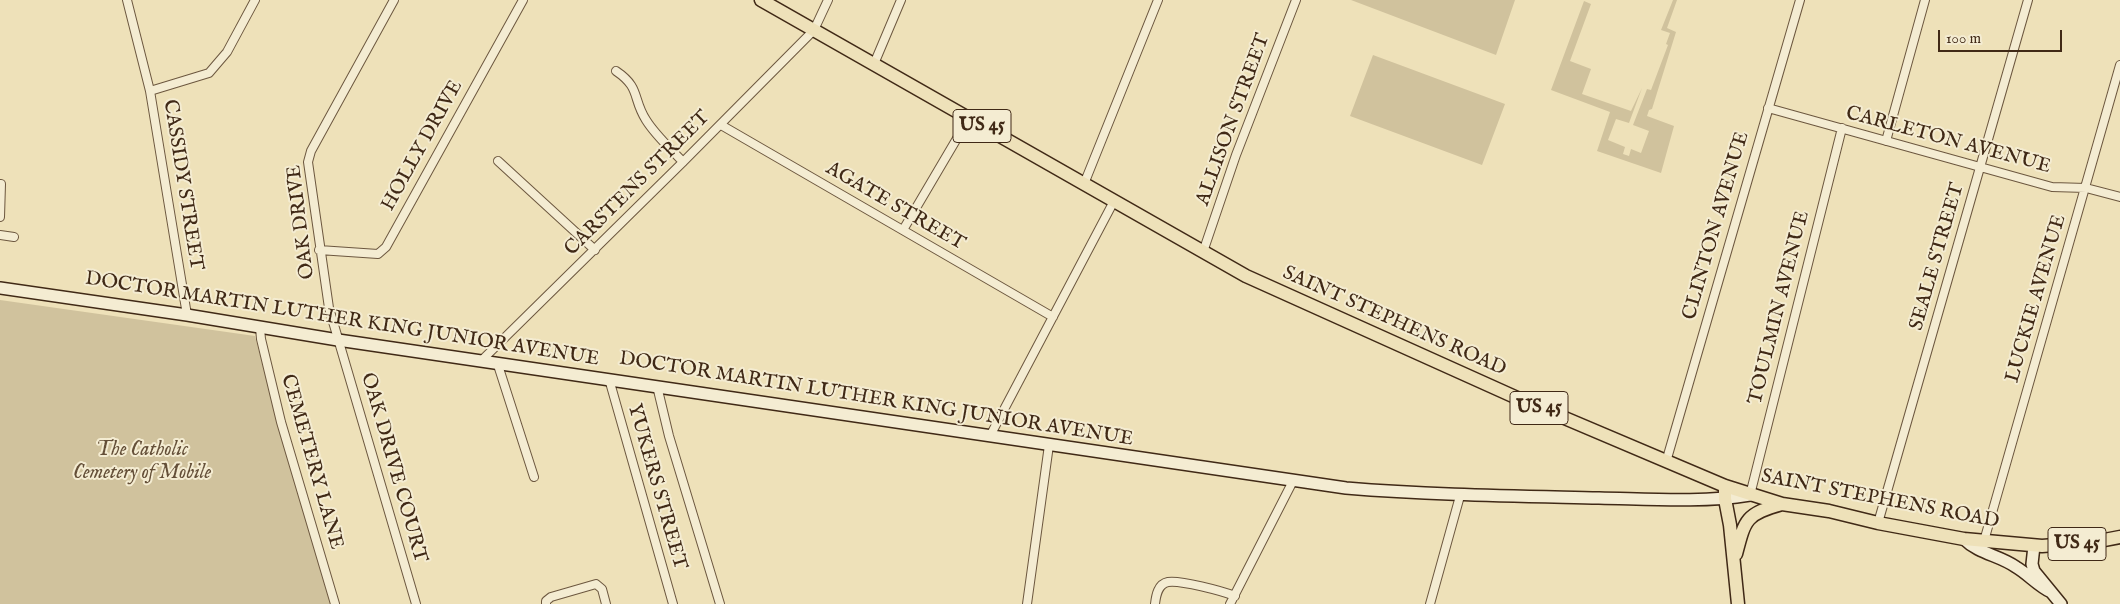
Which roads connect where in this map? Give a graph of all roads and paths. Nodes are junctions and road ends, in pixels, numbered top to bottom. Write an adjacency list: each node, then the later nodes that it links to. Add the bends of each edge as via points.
1 (127, 0): 17 (street, CASSIDY STREET)
2 (255, 0): 17 (street, via 227,52 209,73)
3 (394, 0): 35 (street, OAK DRIVE, via 311,151 308,169)
4 (523, 0): 35 (street, HOLLY DRIVE, via 386,247 378,254)
5 (761, 0): 13 (main road, SAINT STEPHENS ROAD / US 45)
6 (828, 0): 13 (street, CARSTENS STREET)
7 (901, 0): 14 (street)
8 (1158, 0): 27 (street)
9 (1296, 0): 37 (street, ALLISON STREET, via 1236,155)
10 (1800, 0): 18 (street, CLINTON AVENUE)
11 (1925, 0): 22 (street)
12 (2028, 0): 25 (street, SEALE STREET)
13 (814, 30): 14 (main road, SAINT STEPHENS ROAD / US 45); 20 (street, CARSTENS STREET)
14 (874, 64): 19 (main road, SAINT STEPHENS ROAD / US 45)
15 (2120, 65): 28 (street, LUCKIE AVENUE)
16 (616, 71): 24 (street, via 628,79 646,120)
17 (150, 90): 39 (street, CASSIDY STREET)
18 (1768, 108): 21 (street, CARLETON AVENUE); 49 (street, CLINTON AVENUE)
19 (969, 118): 27 (main road, SAINT STEPHENS ROAD / US 45); 32 (street)
20 (721, 125): 24 (street, CARSTENS STREET); 32 (street, AGATE STREET)
21 (1842, 128): 22 (street, CARLETON AVENUE); 53 (street, TOULMIN AVENUE)
22 (1886, 141): 25 (street, CARLETON AVENUE)
23 (498, 162): 36 (street)
24 (683, 162): 36 (street, CARSTENS STREET)
25 (1981, 167): 28 (street, CARLETON AVENUE, via 2052,187); 56 (street, SEALE STREET)
26 (1, 184): 31 (street)
27 (1084, 184): 30 (main road, SAINT STEPHENS ROAD / US 45)
28 (2086, 188): 29 (street, CARLETON AVENUE); 59 (street, LUCKIE AVENUE)
29 (2120, 197)
30 (1114, 201): 37 (main road, SAINT STEPHENS ROAD / US 45); 40 (street)
31 (0, 217)
32 (903, 230): 40 (street, AGATE STREET)
33 (0, 235): 34 (street)
34 (14, 237)
35 (319, 250): 42 (street, OAK DRIVE)
36 (595, 250): 43 (street, CARSTENS STREET)
37 (1203, 252): 49 (main road, SAINT STEPHENS ROAD / US 45, via 1246,276 1421,356)
38 (0, 288): 39 (main road, DOCTOR MARTIN LUTHER KING JUNIOR AVENUE)
39 (187, 315): 41 (main road, DOCTOR MARTIN LUTHER KING JUNIOR AVENUE)
40 (1053, 317): 47 (street)
41 (260, 328): 42 (main road, DOCTOR MARTIN LUTHER KING JUNIOR AVENUE); 65 (street, CEMETERY LANE, via 281,422)
42 (338, 340): 43 (main road, DOCTOR MARTIN LUTHER KING JUNIOR AVENUE); 66 (street, OAK DRIVE COURT)
43 (482, 360): 44 (main road, DOCTOR MARTIN LUTHER KING JUNIOR AVENUE)
44 (496, 362): 45 (main road, DOCTOR MARTIN LUTHER KING JUNIOR AVENUE); 50 (street)
45 (609, 379): 46 (main road, DOCTOR MARTIN LUTHER KING JUNIOR AVENUE); 68 (street, YUKERS STREET)
46 (657, 386): 47 (main road, DOCTOR MARTIN LUTHER KING JUNIOR AVENUE); 69 (street)
47 (990, 436): 48 (main road, DOCTOR MARTIN LUTHER KING JUNIOR AVENUE)
48 (1049, 445): 51 (main road, DOCTOR MARTIN LUTHER KING JUNIOR AVENUE); 70 (street)
49 (1666, 462): 52 (main road, SAINT STEPHENS ROAD / US 45)
50 (534, 477)
51 (1293, 481): 54 (main road, DOCTOR MARTIN LUTHER KING JUNIOR AVENUE); 63 (street)
52 (1725, 493): 53 (main road, SAINT STEPHENS ROAD / US 45); 54 (main road, DOCTOR MARTIN LUTHER KING JUNIOR AVENUE); 61 (main road)
53 (1750, 495): 55 (main road, SAINT STEPHENS ROAD / US 45)
54 (1460, 496): 73 (street)
55 (1782, 504): 56 (main road, SAINT STEPHENS ROAD / US 45); 61 (main road, via 1750,516 1741,535)
56 (1878, 523): 58 (main road, SAINT STEPHENS ROAD / US 45)
57 (2120, 537): 60 (main road, SAINT STEPHENS ROAD / US 45)
58 (1964, 539): 59 (main road, SAINT STEPHENS ROAD / US 45); 62 (main road, via 1973,548 2014,565)
59 (1984, 541): 60 (main road, SAINT STEPHENS ROAD / US 45)
60 (2034, 546): 62 (main road, via 2034,571)
61 (1734, 564): 74 (main road)
62 (2051, 592): 75 (main road)
63 (1235, 596): 71 (street, via 1216,589 1168,582 1156,593); 72 (street)
64 (546, 603): 67 (street, via 551,597 596,584 602,589)
65 (335, 604)
66 (416, 604)
67 (606, 604)
68 (673, 604)
69 (720, 604)
70 (1026, 604)
71 (1155, 604)
72 (1230, 604)
73 (1430, 604)
74 (1738, 604)
75 (2061, 604)

